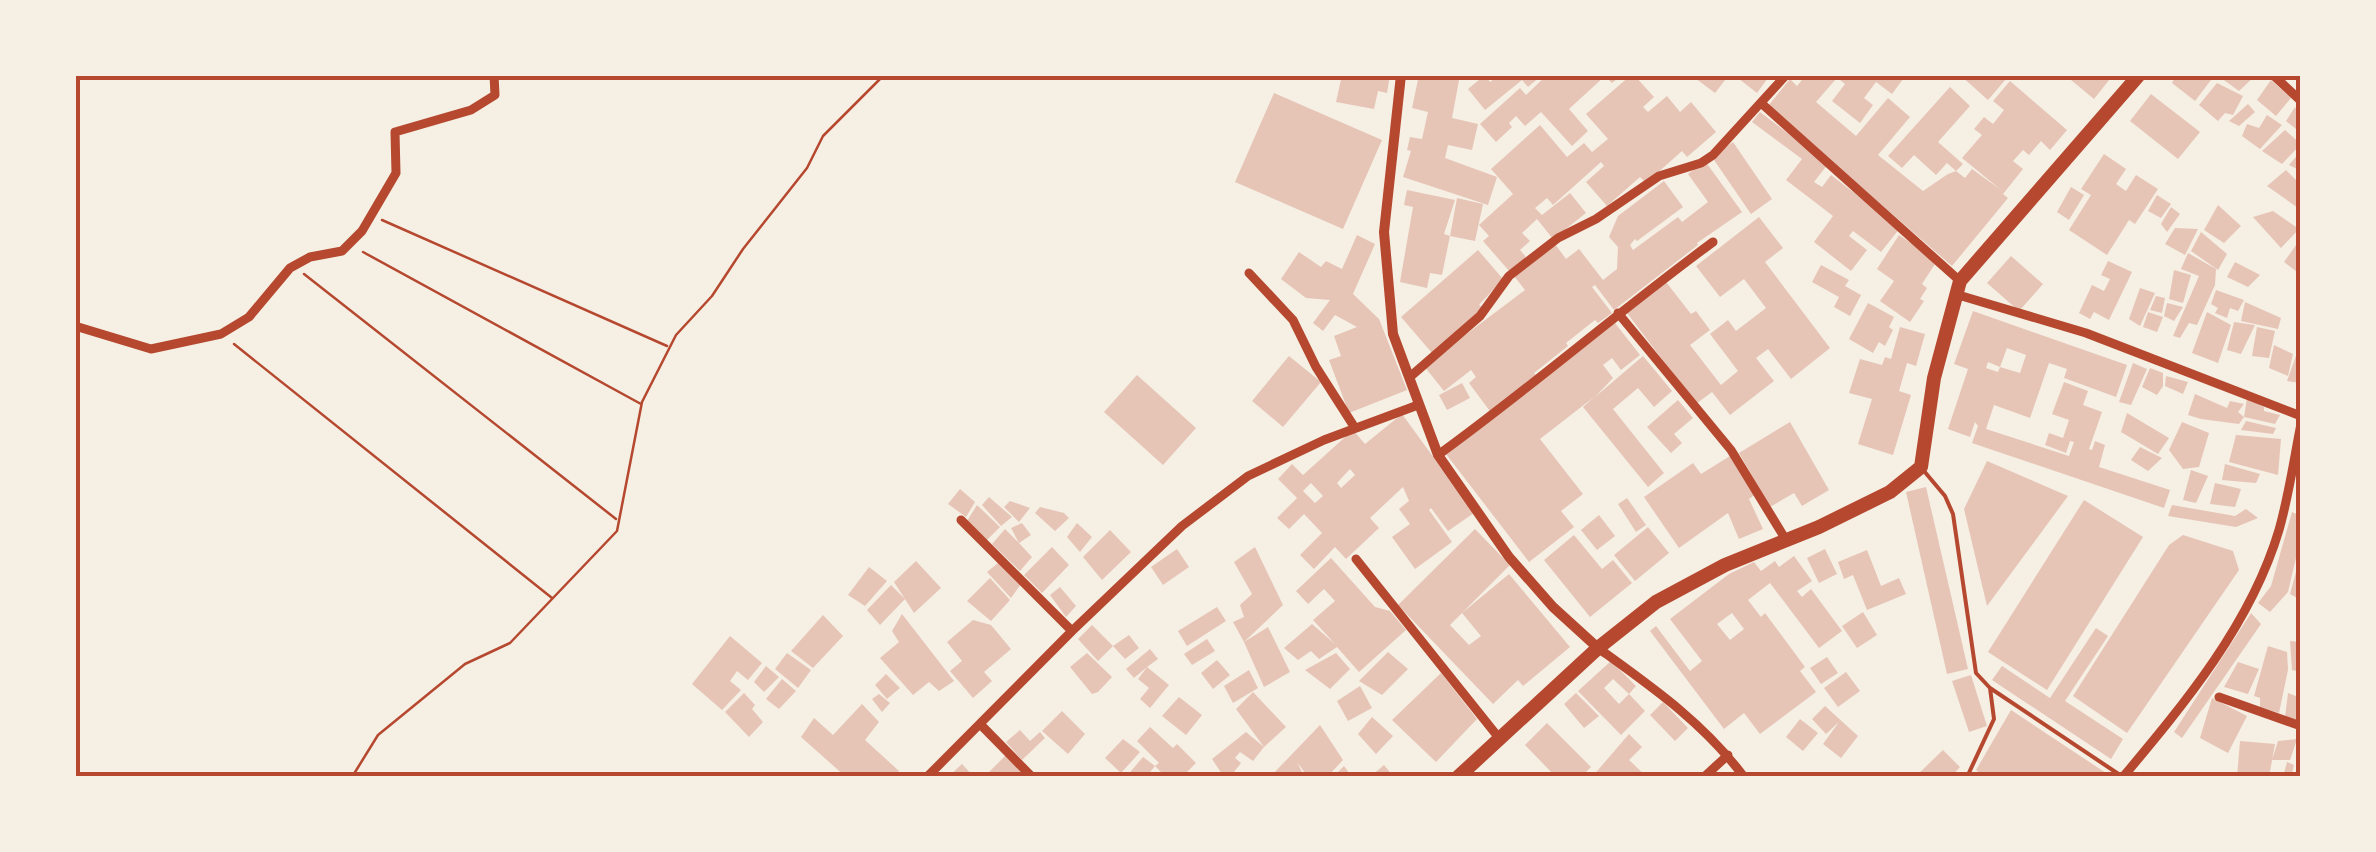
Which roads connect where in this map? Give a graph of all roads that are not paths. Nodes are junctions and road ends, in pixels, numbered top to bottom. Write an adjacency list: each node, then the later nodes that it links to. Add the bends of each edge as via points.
1 (494, 75): 12 (street, via 496,94 471,110 396,132 396,173 342,252 290,268 249,317 221,334 151,349)
2 (1401, 75): 13 (street, via 1384,232 1393,334)
3 (1786, 75): 7 (street)
4 (2139, 75): 10 (highway)
5 (2273, 75): 6 (street)
6 (2301, 101)
7 (1758, 107): 10 (street); 13 (street, via 1707,160 1659,176 1558,238 1510,276 1480,316)
8 (1713, 242): 11 (street)
9 (1249, 273): 17 (street, via 1293,320)
10 (1958, 288): 15 (street); 19 (highway, via 1934,378)
11 (1618, 312): 18 (street); 21 (street, via 1731,450)
12 (75, 326)
13 (1411, 376): 14 (street)
14 (1418, 405): 17 (street); 18 (street)
15 (2301, 416)
16 (2301, 424): 37 (street, via 2278,530 2255,593 2191,696)
17 (1355, 428): 23 (street, via 1248,476 1182,526)
18 (1438, 454): 24 (street, via 1510,557)
19 (1921, 467): 21 (highway, via 1890,492); 25 (lane, via 1953,514 1972,660)
20 (962, 520): 23 (street)
21 (1786, 540): 24 (highway, via 1677,590)
22 (1356, 559): 29 (street)
23 (1072, 631): 27 (street)
24 (1598, 648): 29 (highway); 30 (street, via 1684,710)
25 (1990, 688): 36 (lane, via 1994,719); 37 (lane)
26 (2219, 696): 28 (street)
27 (980, 724): 31 (street); 32 (street)
28 (2301, 726)
29 (1498, 738): 33 (highway)
30 (1728, 755): 34 (street); 35 (street)
31 (927, 777)
32 (1032, 777)
33 (1458, 777)
34 (1704, 777)
35 (1744, 777)
36 (1967, 777)
37 (2123, 777)

